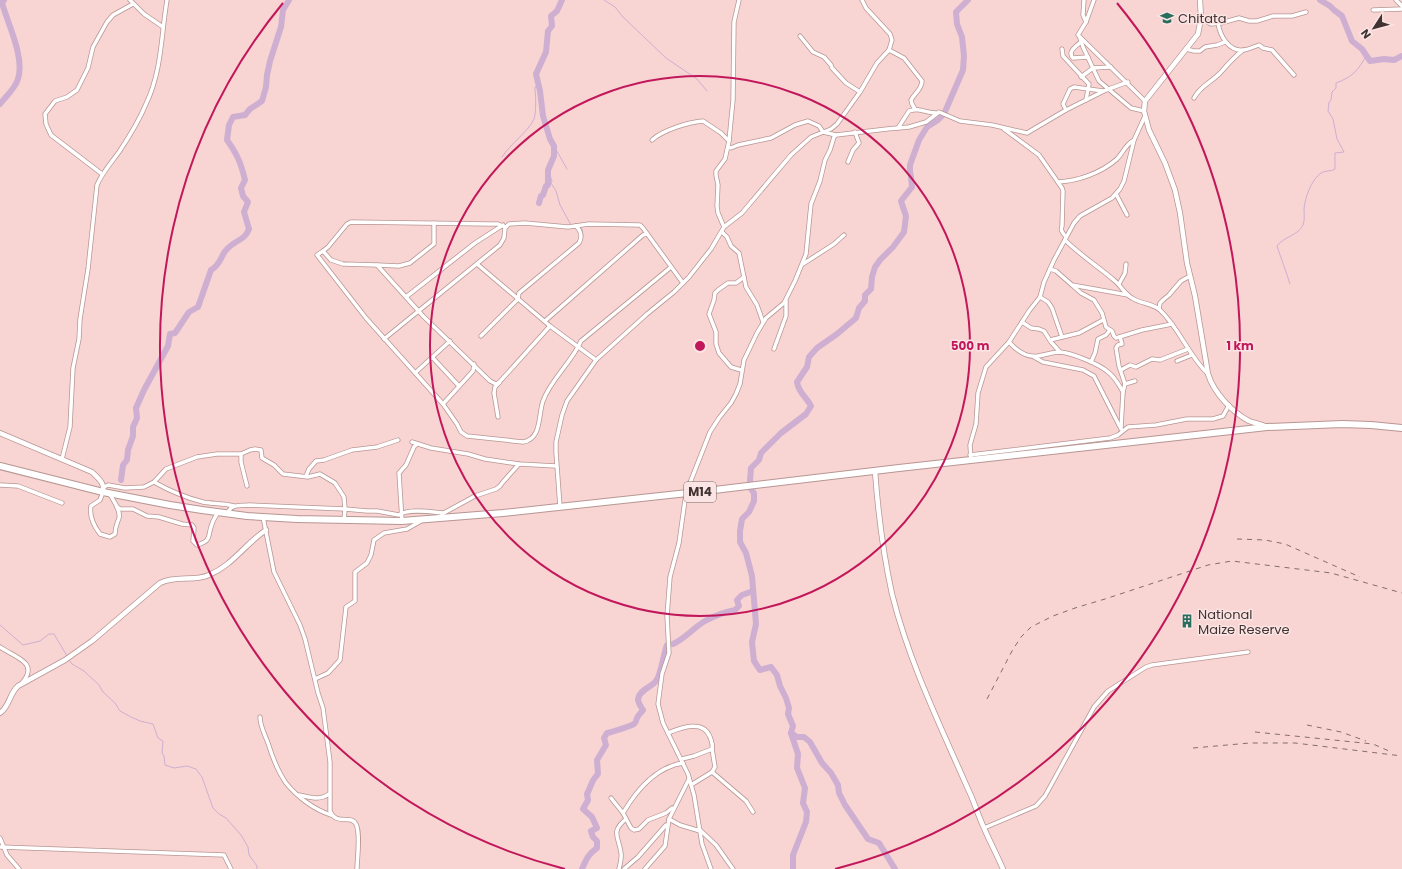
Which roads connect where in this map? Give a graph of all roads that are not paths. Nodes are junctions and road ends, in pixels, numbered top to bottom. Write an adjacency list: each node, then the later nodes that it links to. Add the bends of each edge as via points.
1 (130, 0): 9 (street)
2 (166, 0): 16 (street)
3 (739, 0): 51 (street, via 734,22 733,100)
4 (862, 0): 23 (street, via 890,34 892,40)
5 (1084, 0): 14 (street, via 1083,15)
6 (1094, 0): 14 (street)
7 (1200, 0): 13 (street)
8 (1396, 0): 10 (street)
9 (133, 4): 16 (street); 54 (street, via 108,19 93,47 88,68 77,90 55,101 45,114 51,134)
10 (1402, 7): 11 (street)
11 (1373, 10)
12 (1306, 12): 15 (street, via 1292,16 1273,16 1257,21 1239,18)
13 (1201, 15): 15 (street, via 1209,23); 22 (street, via 1198,34)
14 (1086, 22): 18 (street, via 1078,34)
15 (1218, 23): 19 (street)
16 (163, 27): 54 (street, via 161,54 151,93 130,135)
17 (800, 36): 36 (street, via 813,52 824,57 846,83)
18 (1081, 40): 21 (street); 25 (street, via 1073,49); 26 (street)
19 (1225, 42): 22 (street, via 1200,51); 24 (street, via 1237,50)
20 (1062, 49): 27 (street, via 1063,56)
21 (1092, 49): 26 (street); 28 (street)
22 (1186, 49): 39 (street)
23 (889, 50): 36 (street, via 877,63); 40 (street, via 904,58 922,81 919,91 911,100)
24 (1243, 50): 30 (street, via 1259,45 1272,50); 37 (street, via 1200,89)
25 (1072, 57): 26 (street); 27 (street)
26 (1087, 57): 29 (street)
27 (1068, 62): 31 (street)
28 (1111, 67): 29 (street); 32 (street)
29 (1093, 68): 31 (street); 34 (street, via 1099,81)
30 (1294, 74)
31 (1081, 77): 33 (street, via 1089,84)
32 (1128, 82): 34 (street); 39 (street)
33 (1089, 88): 35 (street); 38 (street); 41 (street, via 1070,89 1063,104)
34 (1109, 89): 35 (street); 43 (street, via 1131,108)
35 (1103, 91): 38 (street)
36 (860, 92): 46 (street, via 837,124)
37 (1194, 98)
38 (1086, 100): 41 (street)
39 (1145, 101): 43 (street)
40 (915, 109): 42 (street); 44 (street, via 909,111)
41 (1066, 110): 45 (street, via 1028,133)
42 (936, 113): 44 (street, via 920,124); 45 (street, via 960,121 992,124)
43 (1144, 114): 50 (street); 73 (street, via 1176,190)
44 (898, 128): 47 (street)
45 (1003, 128): 55 (street, via 1039,155)
46 (823, 132): 48 (street); 52 (street, via 820,126 808,121 772,138); 61 (street, via 811,137 791,155 742,213)
47 (855, 132): 48 (street); 53 (street, via 859,143)
48 (836, 135): 70 (street, via 811,204 806,254)
49 (652, 140): 51 (street, via 672,128 703,121)
50 (1134, 140): 55 (street, via 1118,158 1100,170); 56 (street, via 1124,181)
51 (729, 141): 52 (street)
52 (728, 147): 61 (street, via 723,163 716,171 717,206)
53 (848, 162)
54 (102, 174): 137 (street, via 97,185 79,339 73,368 70,426)
55 (1058, 182): 65 (street, via 1063,191 1061,229)
56 (1116, 194): 57 (street); 65 (street, via 1080,216)
57 (1128, 215)
58 (434, 223): 59 (street); 66 (street, via 349,223); 69 (street, via 434,244 410,263 399,266)
59 (504, 226): 60 (street); 67 (street, via 502,242); 79 (street, via 475,243)
60 (576, 226): 63 (street, via 640,225); 81 (street, via 580,230 580,241 519,293)
61 (724, 227): 62 (street)
62 (722, 232): 74 (street, via 738,253); 75 (street, via 700,265)
63 (647, 234): 71 (street); 85 (street)
64 (844, 235): 70 (street)
65 (1066, 238): 72 (street); 76 (street)
66 (323, 251): 69 (street, via 331,260 343,264); 95 (street, via 317,255)
67 (477, 264): 81 (street); 84 (street)
68 (1126, 264): 76 (street, via 1125,273)
69 (377, 265): 79 (street)
70 (802, 266): 82 (street)
71 (671, 267): 75 (street); 99 (street, via 581,341)
72 (1050, 269): 77 (street); 80 (street)
73 (1190, 276): 83 (street, via 1181,281 1160,303); 115 (street)
74 (744, 277): 87 (street, via 746,287 757,305); 110 (street, via 736,283 728,283 715,293 709,314 716,332 719,353 731,367)
75 (683, 283): 106 (street)
76 (1119, 284): 78 (street)
77 (1072, 285): 78 (street); 86 (street, via 1094,300)
78 (1129, 296): 83 (street)
79 (406, 297): 84 (street)
80 (1040, 297): 88 (street); 93 (street, via 1052,308)
81 (518, 299): 85 (street); 92 (street)
82 (786, 300): 87 (street); 100 (street, via 786,316)
83 (1159, 309): 89 (street)
84 (418, 311): 95 (street); 97 (street)
85 (545, 320): 90 (street)
86 (1103, 320): 91 (street); 93 (street, via 1079,333)
87 (763, 322): 110 (street)
88 (1022, 322): 96 (street, via 1031,328 1044,331); 98 (street)
89 (1172, 324): 94 (street); 101 (street)
90 (550, 326): 99 (street); 118 (street)
91 (1110, 330): 94 (street, via 1116,338); 108 (street, via 1098,339)
92 (481, 336)
93 (1062, 337): 96 (street)
94 (1120, 337): 111 (street, via 1122,344 1116,348)
95 (384, 338): 113 (street)
96 (1050, 340): 102 (street)
97 (450, 341): 105 (street); 109 (street)
98 (1009, 342): 104 (street, via 1021,353); 136 (street, via 991,361 983,375 970,446)
99 (579, 348): 106 (street); 123 (street, via 548,391 536,434 528,442 467,436 461,432)
100 (774, 349)
101 (1188, 349): 103 (street); 111 (street, via 1160,360 1152,359 1136,367 1130,365)
102 (1060, 352): 104 (street); 108 (street)
103 (1192, 355): 107 (street); 115 (street)
104 (1034, 356): 128 (street, via 1044,362 1083,370 1094,376)
105 (432, 357): 113 (street); 120 (street)
106 (596, 360): 140 (street, via 567,401 556,442)
107 (1177, 361)
108 (1091, 362): 122 (street, via 1108,371)
109 (473, 363): 112 (street); 114 (street)
110 (741, 370): 147 (street, via 736,394 710,432)
111 (1121, 370): 119 (street)
112 (473, 372): 114 (street); 120 (street)
113 (415, 373): 123 (street)
114 (483, 373): 116 (street)
115 (1208, 374): 124 (street, via 1216,390)
116 (490, 381): 118 (street); 121 (street)
117 (1135, 381): 119 (street)
118 (499, 383): 121 (street)
119 (1125, 384): 122 (street)
120 (459, 386): 123 (street)
121 (494, 392): 125 (street)
122 (1123, 392): 128 (street)
123 (443, 404)
124 (1229, 405): 126 (street, via 1249,421); 130 (street, via 1223,416 1213,419 1186,419 1128,427)
125 (498, 417)
126 (1267, 427): 127 (highway, M14, via 1342,424); 134 (highway, M14)
127 (1402, 428)
128 (1121, 429): 130 (street)
129 (0, 433): 137 (street)
130 (1118, 435): 134 (street); 136 (street)
131 (398, 440): 142 (street, via 316,461)
132 (412, 442): 133 (street)
133 (417, 444): 138 (street); 154 (street, via 399,473)
134 (1114, 444): 136 (highway, M14)
135 (241, 454): 142 (street, via 250,450 261,450 262,458 284,474); 143 (street, via 197,457 166,469); 145 (street)
136 (971, 458): 141 (highway, M14)
137 (62, 459): 146 (street, via 92,472 102,482)
138 (519, 464): 140 (street); 156 (street, via 496,489 475,496)
139 (0, 466): 146 (highway, M14)
140 (556, 466): 151 (street)
141 (876, 471): 147 (highway, M14); 185 (street, via 882,538 904,636 930,704)
142 (306, 476): 152 (street, via 320,474 335,483 344,497)
143 (154, 482): 146 (street, via 140,488 108,485); 149 (street, via 201,501)
144 (0, 485): 148 (street, via 18,486)
145 (247, 486)
146 (105, 491): 150 (street); 150 (street, via 90,510 100,534 110,537 115,534 119,518); 153 (highway, M14)
147 (686, 493): 151 (highway, M14); 169 (street, via 679,543 670,576 667,616 669,654 658,698 659,712)
148 (62, 503)
149 (234, 506): 152 (street); 155 (street)
150 (117, 507): 153 (street, via 134,509 147,516 192,525 193,541 197,545 209,538 212,523)
151 (560, 507): 158 (highway, M14)
152 (345, 509): 154 (street, via 398,514); 160 (street)
153 (218, 512): 155 (highway, M14)
154 (402, 512): 156 (street); 161 (street)
155 (228, 513): 157 (highway, M14)
156 (443, 513): 158 (street)
157 (263, 517): 160 (highway, M14); 162 (street)
158 (432, 518): 159 (highway, M14)
159 (424, 519): 161 (highway, M14); 165 (street, via 407,530 384,533 374,540 367,563 354,572 355,601 346,607 340,660 328,674)
160 (344, 521): 161 (highway, M14)
161 (402, 521)
162 (266, 530): 165 (street, via 274,572 300,625 308,646); 166 (street, via 234,560 211,574 202,578 172,579 160,583 92,641 65,660)
163 (0, 647): 166 (street, via 27,666 29,672)
164 (1248, 652): 185 (street, via 1152,665 1108,691 1094,707 1040,802)
165 (315, 679): 175 (street, via 324,715 329,755)
166 (21, 683): 167 (street, via 15,688 8,706)
167 (0, 713)
168 (260, 717): 176 (street, via 271,753 285,782)
169 (668, 733): 170 (street, via 697,726 708,733); 171 (street)
170 (712, 749): 171 (street); 172 (street, via 715,767)
171 (683, 761): 173 (street); 180 (street, via 651,778 638,790)
172 (712, 772): 174 (street); 179 (street, via 746,801)
173 (689, 778): 174 (street); 178 (street)
174 (691, 785): 186 (street)
175 (329, 794): 176 (street, via 316,798); 181 (street)
176 (298, 795): 181 (street)
177 (611, 798): 180 (street)
178 (674, 807): 182 (street, via 634,830); 183 (street)
179 (753, 812)
180 (623, 813): 182 (street)
181 (331, 815): 191 (street, via 338,819 352,820 356,824)
182 (626, 819): 192 (street, via 617,828 617,841 622,855)
183 (668, 819): 184 (street); 186 (street)
184 (667, 824): 193 (street); 194 (street, via 665,846)
185 (984, 828): 197 (street)
186 (700, 830): 195 (street, via 703,849); 196 (street)
187 (0, 838): 188 (street)
188 (2, 847): 189 (street); 190 (street, via 224,855)
189 (19, 869)
190 (231, 869)
191 (357, 869)
192 (620, 869)
193 (624, 869)
194 (645, 869)
195 (711, 869)
196 (733, 869)
197 (1003, 869)

